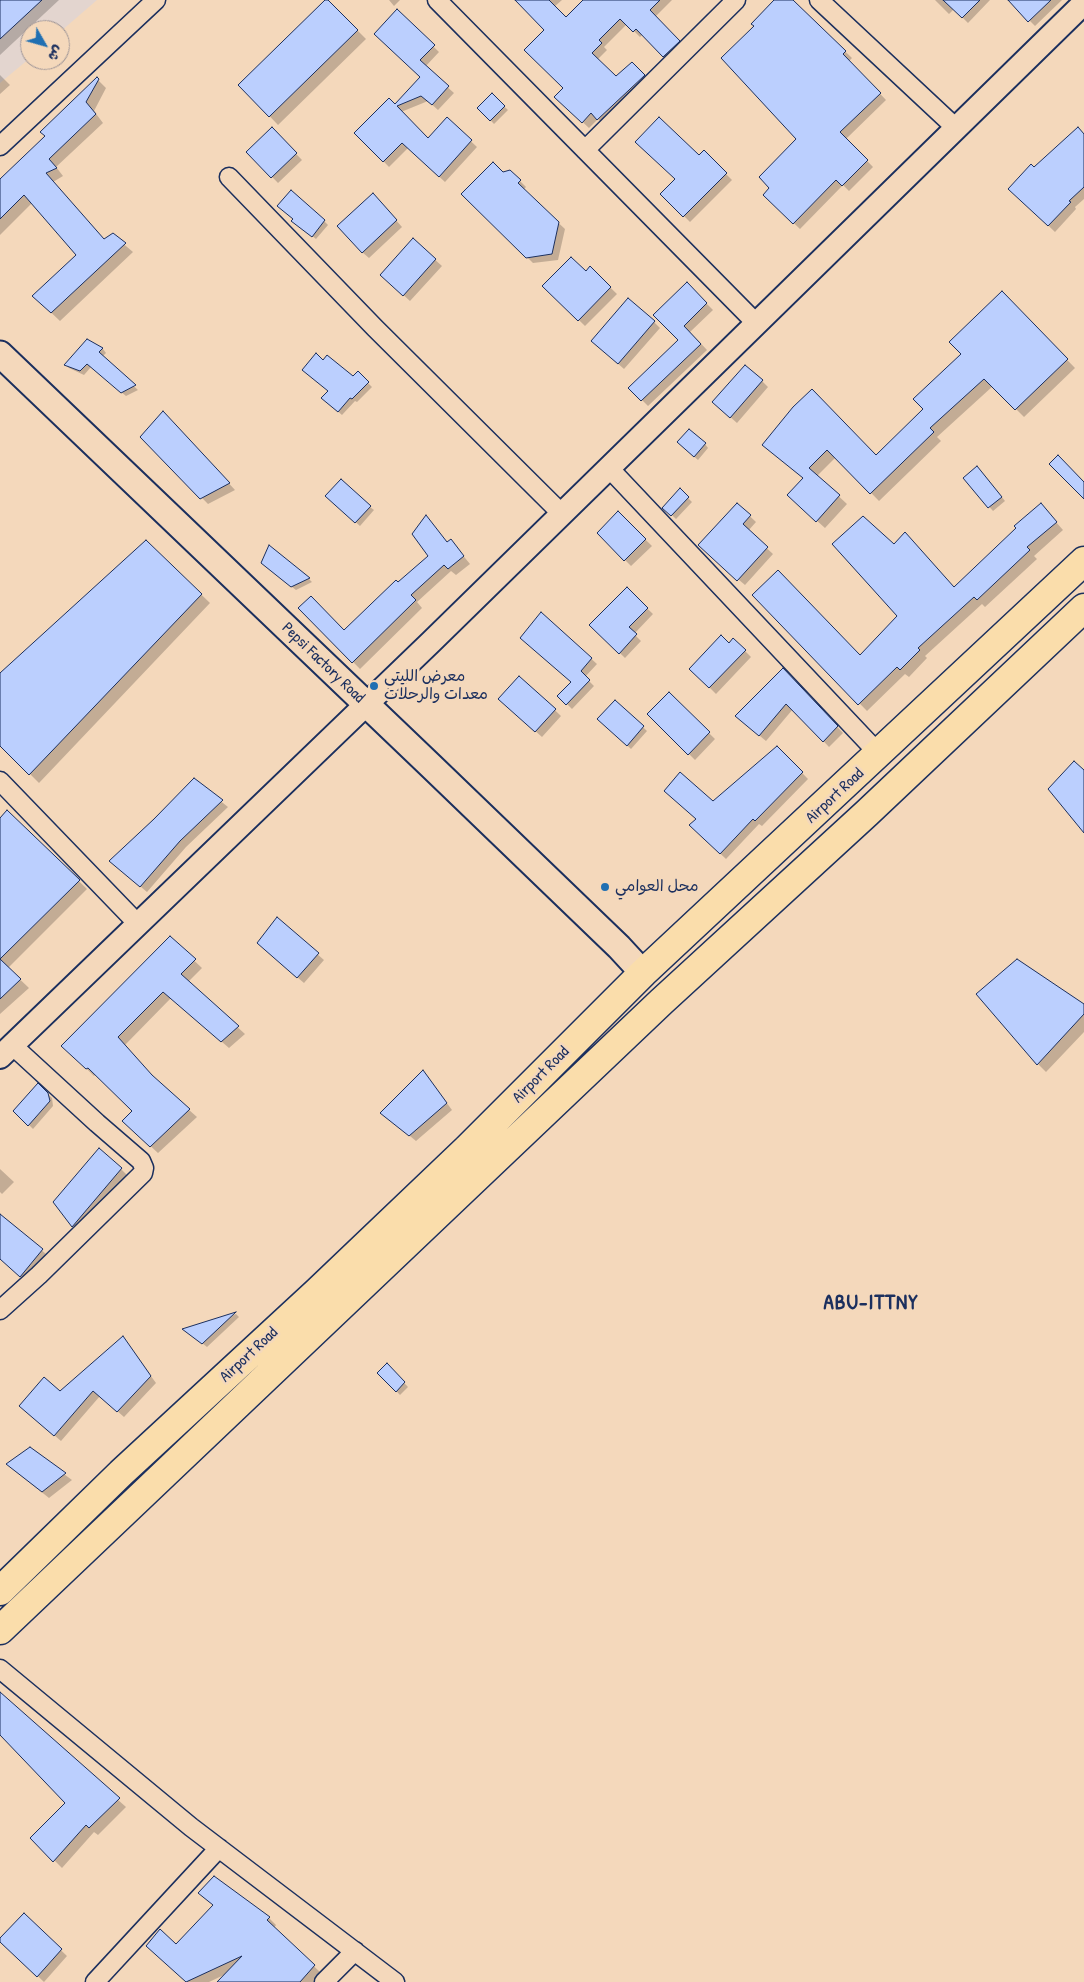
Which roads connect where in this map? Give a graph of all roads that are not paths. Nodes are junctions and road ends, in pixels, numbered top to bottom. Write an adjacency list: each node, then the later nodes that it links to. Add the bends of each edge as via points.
1 (156, 0): 7 (street)
2 (437, 0): 8 (street)
3 (736, 0): 8 (street)
4 (820, 0): 6 (street)
5 (1084, 3): 6 (street)
6 (956, 128): 10 (street)
7 (0, 146)
8 (585, 150): 10 (street)
9 (229, 177): 13 (street)
10 (756, 323): 12 (street)
11 (0, 354): 16 (main road, Pepsi Factory Road)
12 (609, 468): 13 (street); 17 (street)
13 (562, 514): 16 (street)
14 (1084, 561): 17 (highway, Airport Road)
15 (1084, 608): 24 (highway, Airport Road, via 661,1002)
16 (366, 704): 19 (street); 20 (main road, Pepsi Factory Road)
17 (879, 754): 20 (highway, Airport Road)
18 (0, 782): 19 (street)
19 (138, 923): 21 (street)
20 (644, 973): 23 (highway, Airport Road, via 407,1206)
21 (6, 1051): 22 (street, via 141,1161 144,1168 143,1173)
22 (0, 1310)
23 (121, 1473): 24 (highway); 25 (highway, Airport Road)
24 (146, 1493): 26 (highway, Airport Road)
25 (0, 1591)
26 (0, 1630)
27 (0, 1669): 28 (street)
28 (219, 1848): 29 (street); 30 (street)
29 (355, 1951): 31 (street); 32 (street)
30 (95, 1982)
31 (324, 1982)
32 (395, 1982)

